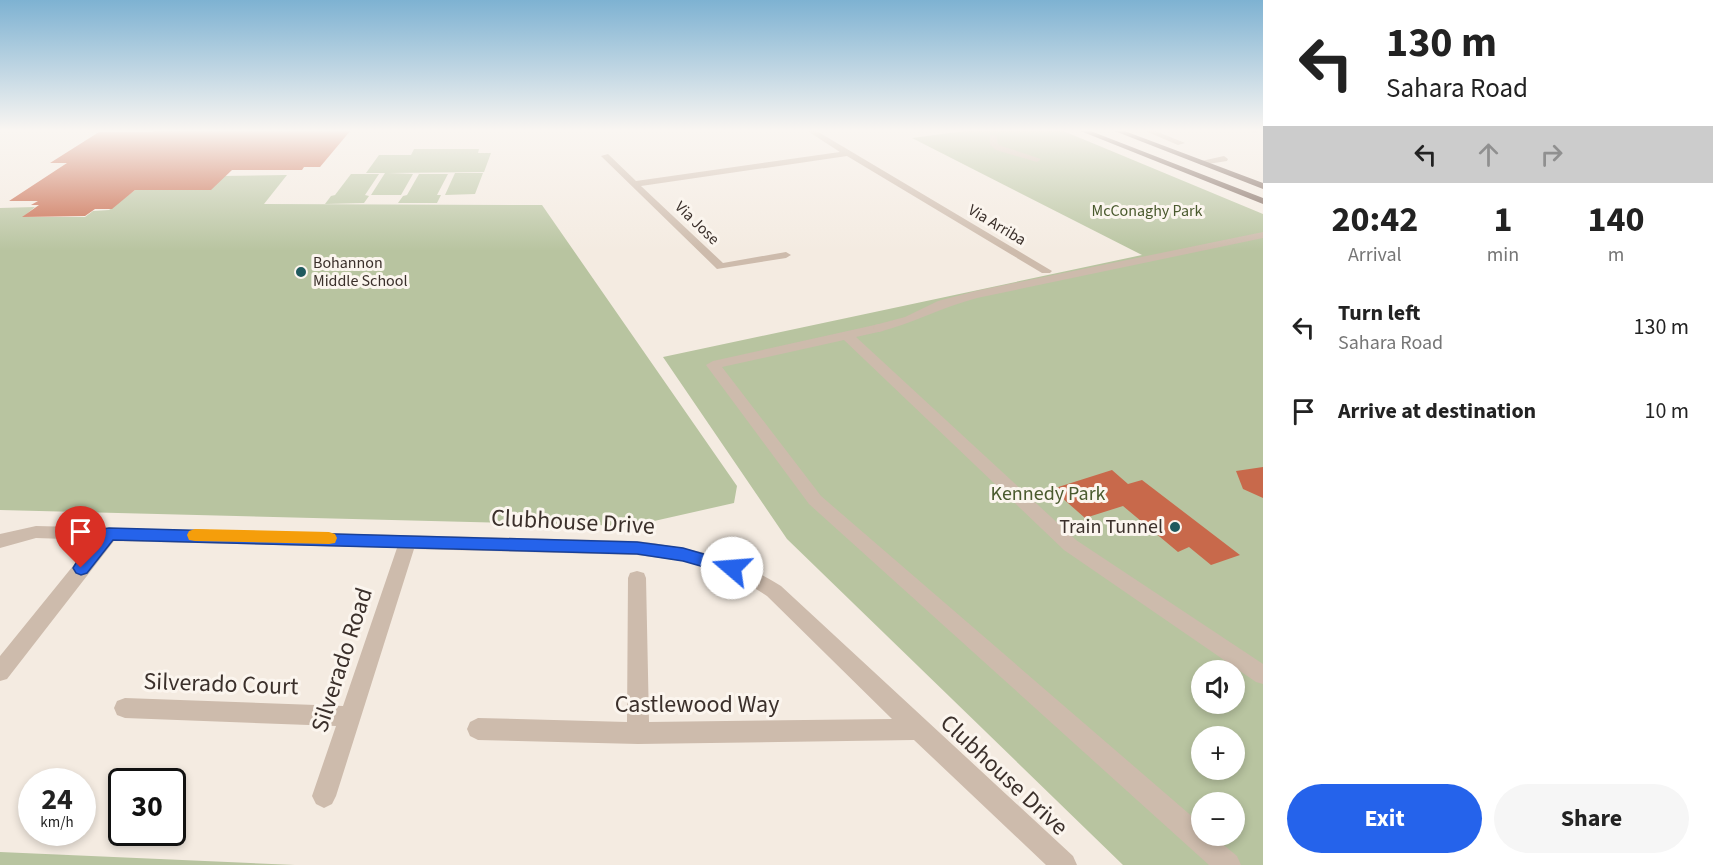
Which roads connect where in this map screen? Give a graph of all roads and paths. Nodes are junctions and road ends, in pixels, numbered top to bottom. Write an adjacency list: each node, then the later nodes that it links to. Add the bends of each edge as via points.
1 (620, 170): 6 (street, Via Jose)
2 (728, 170): 6 (street)
3 (876, 170): 11 (street, Via Arriba)
4 (1185, 170): 8 (main road)
5 (1223, 170): 7 (main road)
6 (635, 184): 10 (street, Via Jose, via 721,267)
7 (1263, 186)
8 (1263, 201)
9 (1263, 235): 12 (street, via 976,295 942,304 909,320)
10 (786, 255)
11 (1046, 271)
12 (846, 335): 18 (street, via 1070,544); 26 (street, via 713,365 815,500)
13 (109, 534): 14 (street, Clubhouse Drive, via 36,532); 15 (street, Clubhouse Drive); 17 (street)
14 (0, 541)
15 (408, 541): 20 (street, Silverado Road); 22 (street, Clubhouse Drive, via 637,548 716,562 747,574 774,591)
16 (637, 578): 23 (street)
17 (0, 672)
18 (1263, 675)
19 (125, 708): 20 (street, Silverado Court)
20 (351, 716): 24 (street, Silverado Road)
21 (478, 729): 23 (street, Castlewood Way)
22 (916, 729): 23 (street, Castlewood Way); 25 (street, Clubhouse Drive)
23 (638, 733)
24 (324, 796)
25 (1064, 865)
26 (1228, 865)

